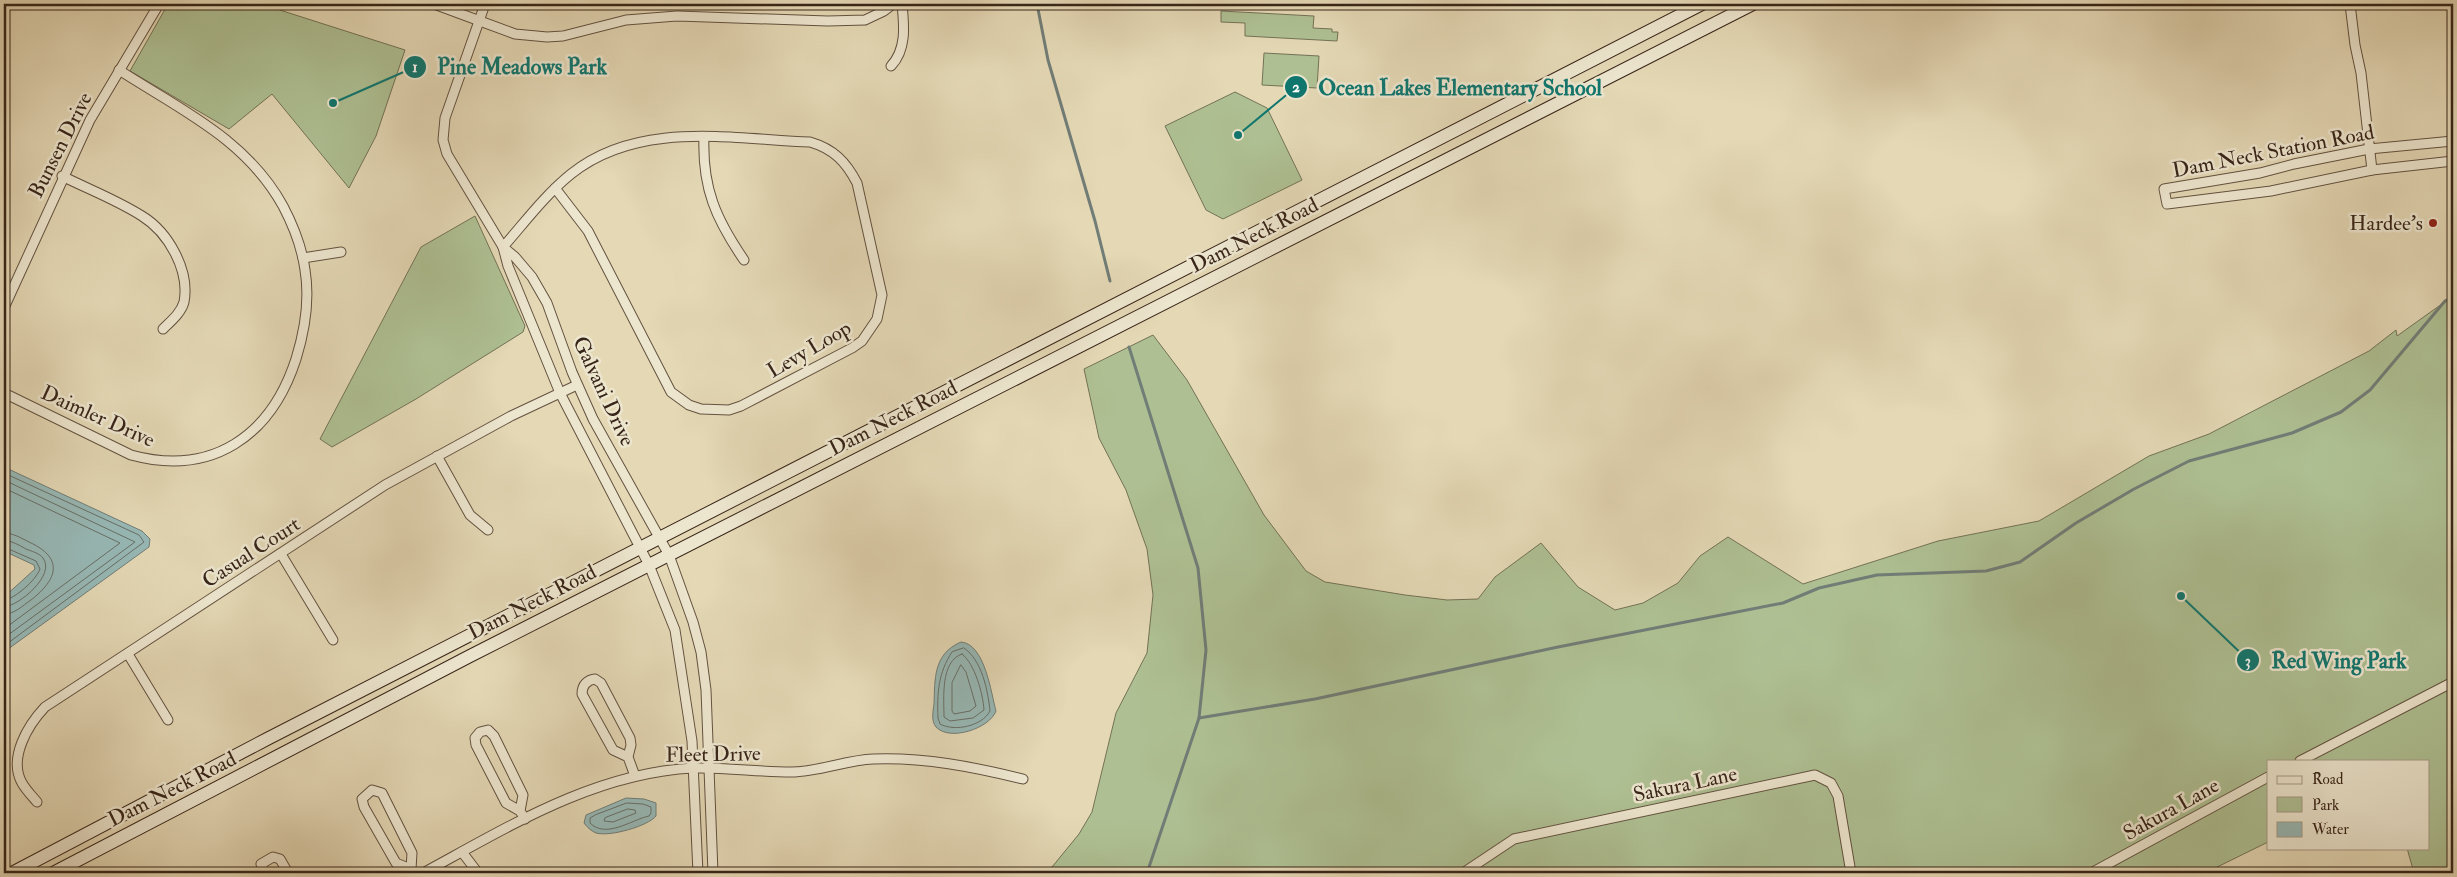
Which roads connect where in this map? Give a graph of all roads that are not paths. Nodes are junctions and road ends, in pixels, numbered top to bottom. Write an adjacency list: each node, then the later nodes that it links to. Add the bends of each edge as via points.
1 (160, 4): 12 (street, Bunsen Drive)
2 (434, 4): 10 (street)
3 (485, 4): 10 (street, Galvani Drive)
4 (893, 4): 10 (street, via 865,20 677,16 626,20 563,36 546,37 515,34)
5 (902, 4): 11 (street, via 903,41)
6 (1702, 4): 17 (main road, Dam Neck Road)
7 (1753, 4): 9 (main road, Dam Neck Road)
8 (2350, 4): 15 (street)
9 (1736, 8): 21 (main road, Dam Neck Road)
10 (479, 20): 22 (street, Galvani Drive, via 444,118 443,140 450,160)
11 (891, 66)
12 (120, 70): 19 (street, Bunsen Drive); 24 (street, Daimler Drive, via 212,128 240,150 282,205)
13 (704, 137): 20 (street, Levy Loop, via 670,137 626,146 588,162); 20 (street, Levy Loop, via 810,142 837,155 857,183 881,286 877,319 862,341 741,406 729,410 701,409 671,392 588,231); 25 (street, via 704,175 709,194 725,231)
14 (2453, 140): 15 (street, Dam Neck Station Road)
15 (2370, 148): 18 (street); 18 (street, Dam Neck Station Road, via 2260,173 2164,189 2167,204 2271,191)
16 (2453, 161): 18 (street, Dam Neck Station Road)
17 (1382, 167): 21 (main road); 33 (main road, Dam Neck Road)
18 (2372, 170)
19 (62, 176): 26 (street, Bunsen Drive); 27 (street, via 142,216 171,246 182,274 184,302)
20 (555, 188): 22 (street, Levy Loop)
21 (1392, 188): 36 (main road, Dam Neck Road)
22 (503, 247): 28 (street, Galvani Drive, via 515,257 541,292); 30 (street, Galvani Drive)
23 (341, 252): 24 (street)
24 (303, 258): 29 (street, Daimler Drive, via 307,284 305,318 290,378 260,424 217,454 177,462 138,457)
25 (744, 260)
26 (4, 308)
27 (163, 329)
28 (577, 385): 30 (street, Casual Court); 33 (street, Galvani Drive)
29 (4, 393)
30 (560, 393): 31 (street, Casual Court); 34 (street, Galvani Drive)
31 (437, 456): 32 (street, via 470,515); 35 (street, Casual Court, via 385,485)
32 (488, 530)
33 (660, 538): 34 (main road, Dam Neck Road); 36 (street, Galvani Drive)
34 (640, 548): 37 (street, Galvani Drive); 53 (main road, Dam Neck Road)
35 (281, 554): 38 (street); 39 (street, Casual Court)
36 (669, 555): 37 (main road, Dam Neck Road); 45 (street, Galvani Drive, via 701,652)
37 (649, 565): 44 (street, Galvani Drive, via 675,630 691,733); 54 (main road, Dam Neck Road)
38 (333, 640)
39 (128, 654): 41 (street); 49 (street, Casual Court, via 45,707 27,729 19,766 21,781)
40 (2453, 682): 43 (street)
41 (168, 720)
42 (628, 757): 42 (street, via 631,745 627,733 601,683 595,679 589,681 583,686 582,694 613,750); 46 (street)
43 (2302, 760)
44 (693, 768): 45 (street, Fleet Drive); 46 (street, Fleet Drive); 59 (street, Galvani Drive)
45 (710, 769): 48 (street, Fleet Drive, via 791,772 872,759 918,760 979,768); 60 (street, Galvani Drive)
46 (635, 776): 50 (street, Fleet Drive, via 589,789)
47 (2267, 778): 63 (street, Sakura Lane)
48 (1023, 779)
49 (37, 802)
50 (522, 815): 50 (street, via 524,795 498,744 488,730 480,732 475,738 476,745 506,803); 51 (street, Fleet Drive)
51 (462, 852): 57 (street, Fleet Drive); 58 (street)
52 (412, 871): 52 (street, via 412,853 382,793 376,790 368,792 362,799 364,807 396,863)
53 (12, 873)
54 (53, 873)
55 (264, 873): 56 (street, via 262,864 272,857 280,859)
56 (288, 873)
57 (423, 873)
58 (478, 873)
59 (698, 873)
60 (713, 873)
61 (1463, 873): 62 (street, Sakura Lane, via 1514,839 1815,775 1832,784 1838,796)
62 (1851, 873)
63 (2090, 873)

